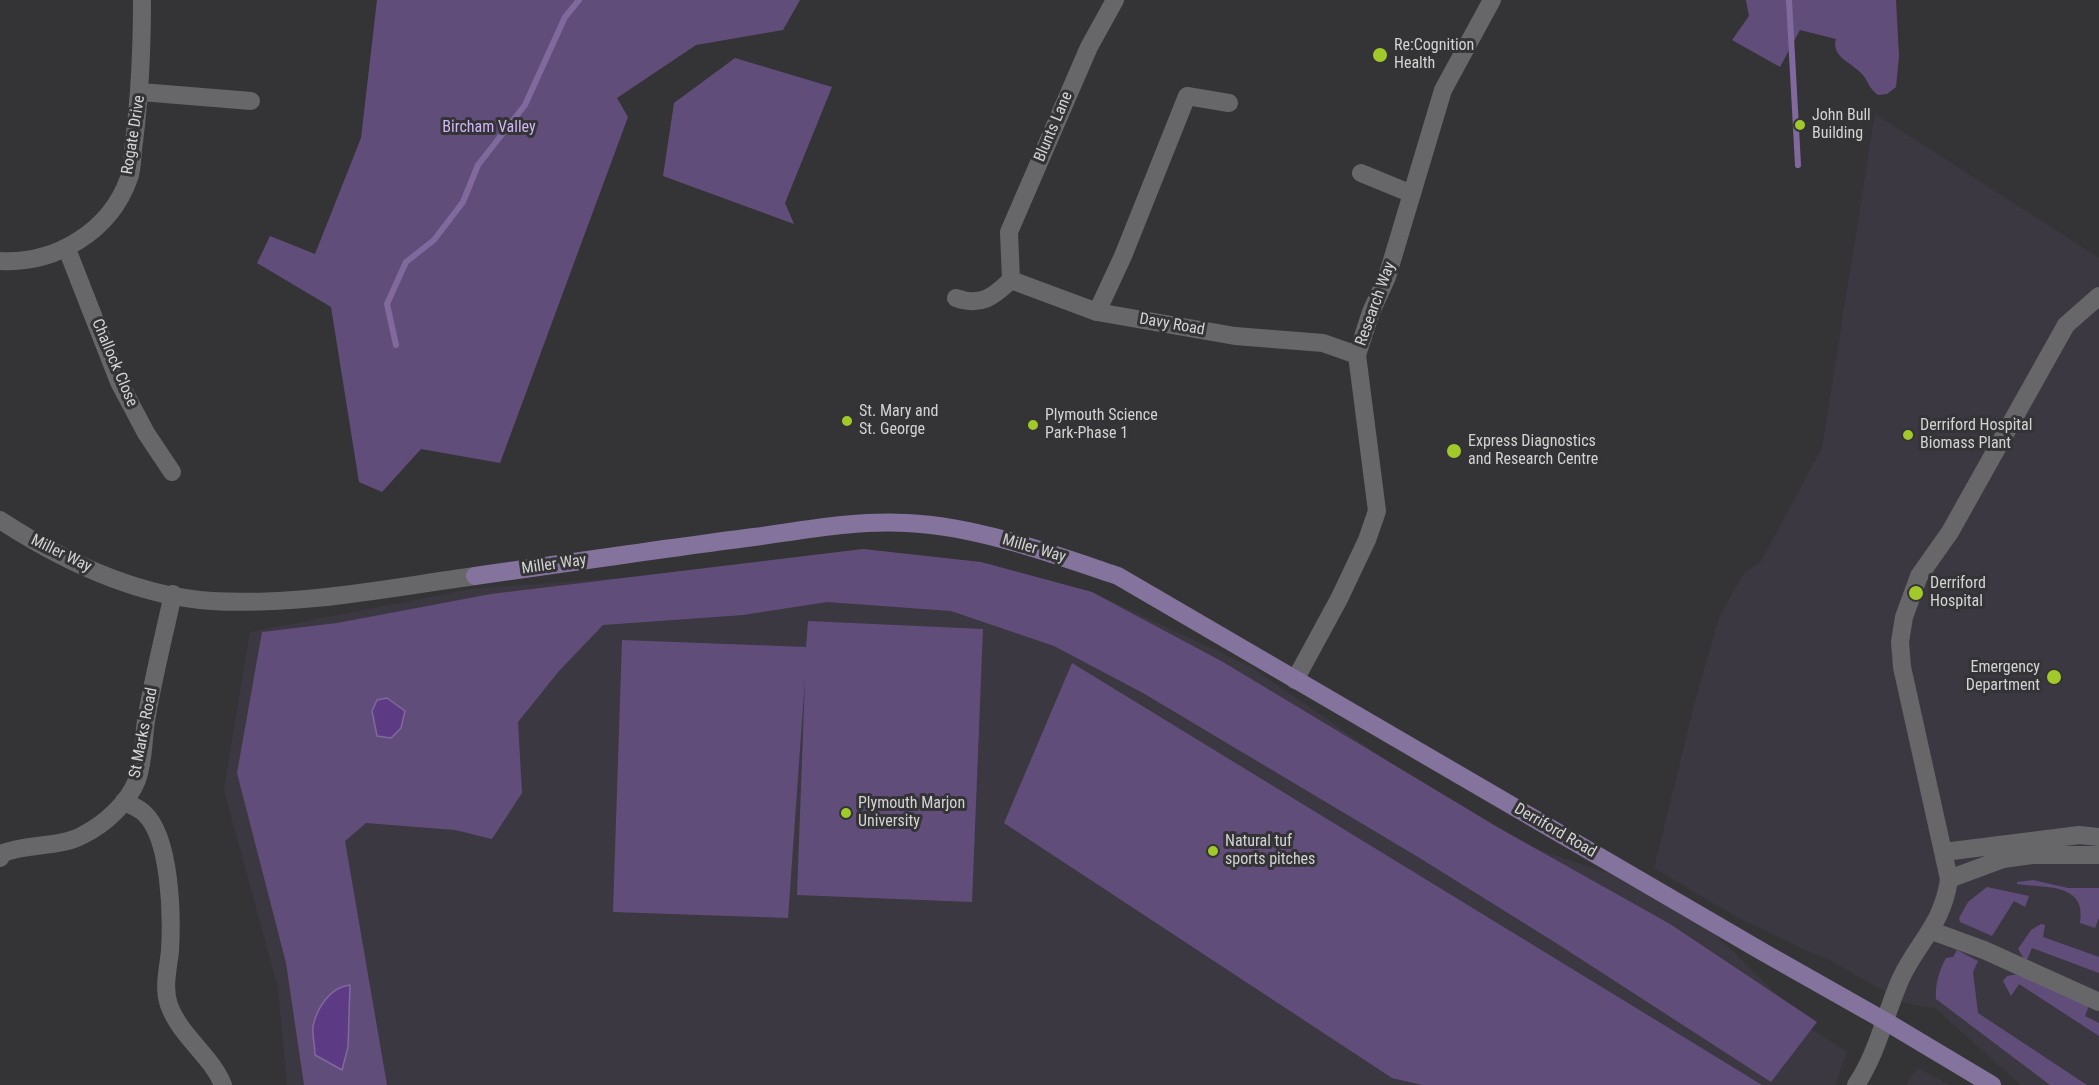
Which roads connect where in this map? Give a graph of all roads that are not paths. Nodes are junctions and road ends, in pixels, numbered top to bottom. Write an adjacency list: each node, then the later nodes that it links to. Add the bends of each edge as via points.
1 (142, 0): 4 (street, Rogate Drive)
2 (1115, 0): 11 (street, Blunts Lane, via 1089,47 1009,232)
3 (1492, 0): 8 (street, Research Way, via 1443,90)
4 (141, 92): 5 (street); 9 (street, Rogate Drive, via 129,178 104,221)
5 (251, 101)
6 (1228, 103): 14 (street, via 1187,96 1124,256)
7 (1361, 173): 8 (street)
8 (1412, 194): 15 (street, Research Way, via 1387,277)
9 (67, 249): 10 (street, Rogate Drive, via 20,262); 16 (street, Challock Close, via 119,382)
10 (0, 261)
11 (1011, 280): 13 (street, via 984,302); 14 (street, Davy Road)
12 (2099, 296): 24 (street, via 2066,325 1950,532 1919,576 1907,604 1900,642 1902,668)
13 (956, 298)
14 (1096, 312): 15 (street, Davy Road, via 1235,336 1323,343)
15 (1357, 355): 21 (street, Research Way, via 1377,511 1340,598)
16 (171, 472)
17 (0, 520): 20 (street, Miller Way, via 81,566 126,583)
18 (475, 576): 19 (main road, Miller Way, via 710,542 867,523 909,522 987,535); 20 (street, Miller Way, via 272,602 210,601)
19 (1118, 576): 21 (main road, Derriford Road)
20 (173, 594): 22 (street, St Marks Road, via 146,721 142,760)
21 (1295, 680): 30 (main road, Derriford Road)
22 (124, 801): 25 (street, St Marks Road, via 103,823 81,837); 31 (street, via 145,813 158,835 170,901 166,983 169,1005)
23 (2099, 837): 24 (street, via 2079,835)
24 (1944, 852): 27 (street)
25 (1, 853)
26 (2099, 855): 27 (street, via 2003,859)
27 (1949, 879): 28 (street)
28 (1932, 931): 29 (street); 30 (street, via 1901,977)
29 (2099, 1002)
30 (1885, 1021): 32 (street, via 1874,1053); 33 (main road, Derriford Road)
31 (223, 1085)
32 (1856, 1085)
33 (1992, 1085)

